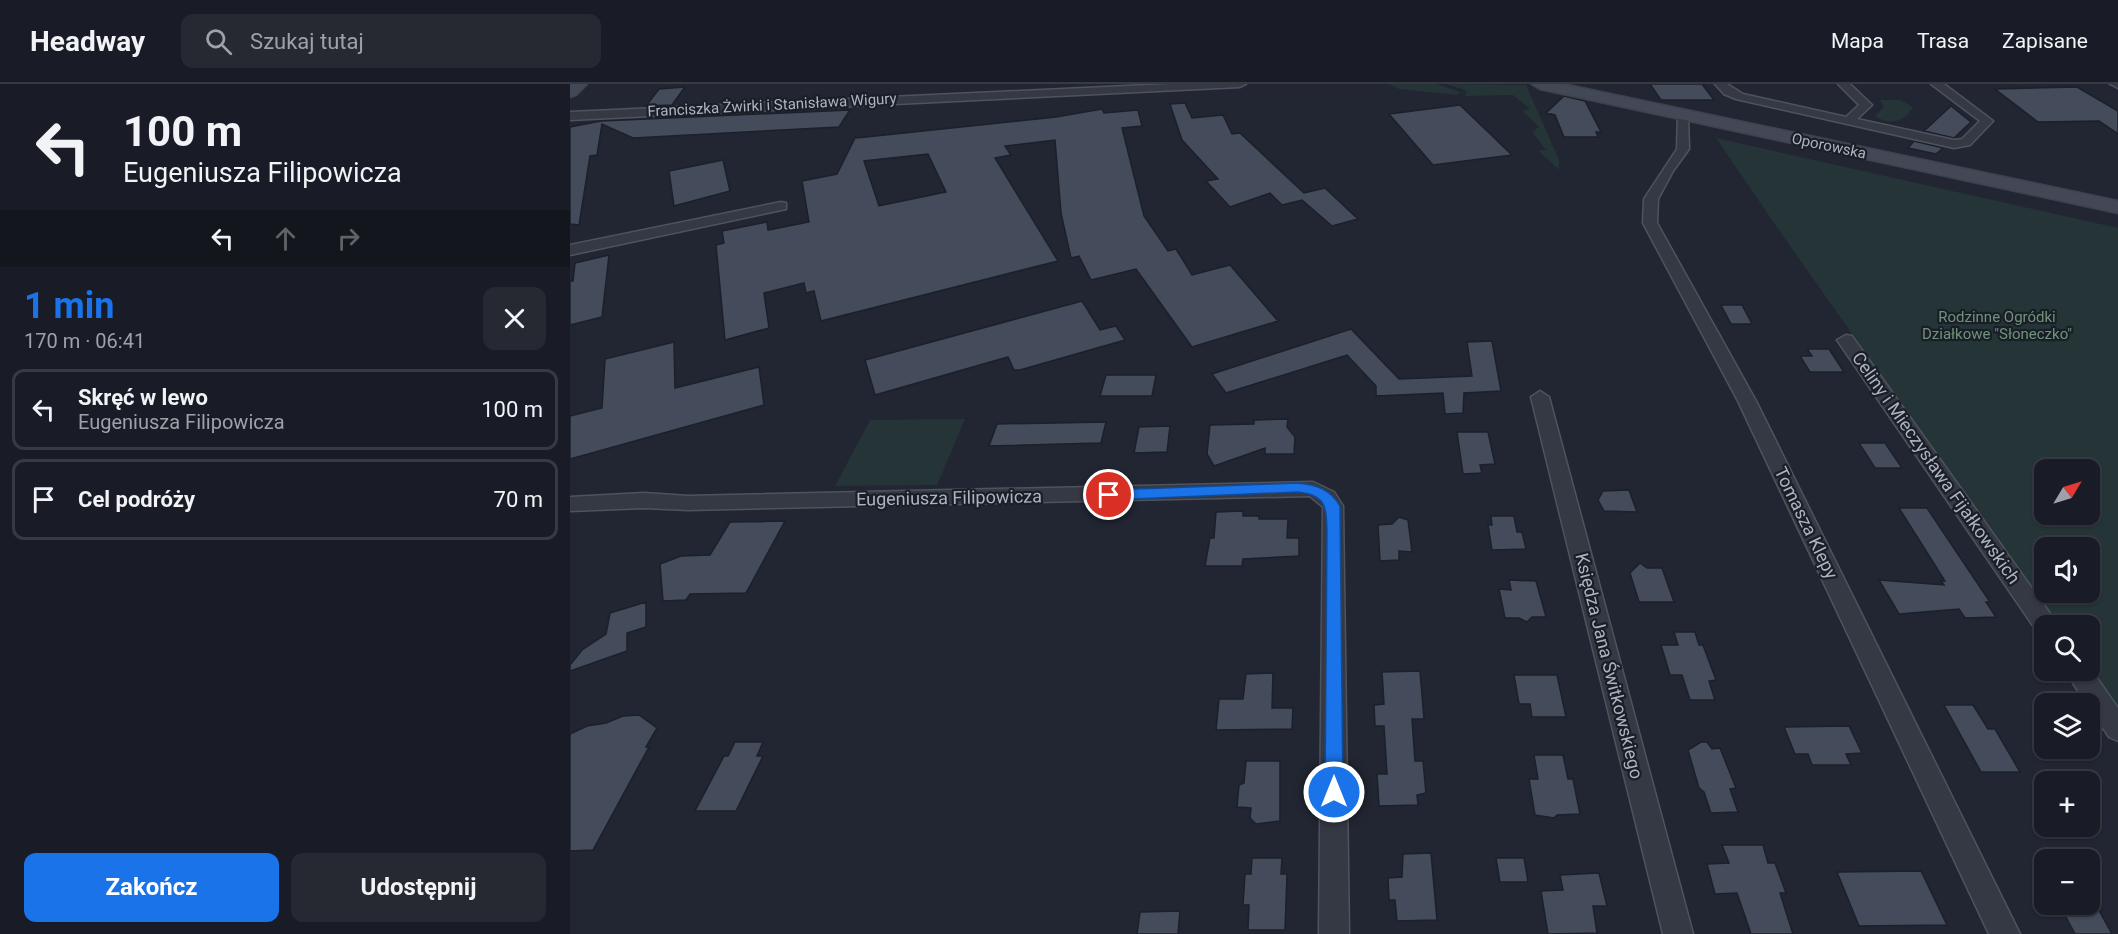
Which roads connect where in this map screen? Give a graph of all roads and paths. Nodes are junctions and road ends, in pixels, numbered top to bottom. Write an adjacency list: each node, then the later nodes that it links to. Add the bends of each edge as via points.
1 (579, 84): 7 (street)
2 (1240, 84): 8 (street, Franciszka Żwirki i Stanisława Wigury)
3 (1540, 84): 9 (street, Oporowska)
4 (1844, 84): 10 (street, via 1866,105)
5 (1937, 84): 10 (street, via 1987,121 1966,142 1954,144)
6 (1725, 88): 10 (street, via 1740,98)
7 (570, 92)
8 (570, 114)
9 (1683, 115): 12 (street, Oporowska); 22 (street, Tomasza Klepy, via 1683,149 1651,199 1650,223 1747,400)
10 (1848, 121)
11 (781, 206): 13 (street)
12 (2118, 207)
13 (570, 250)
14 (1846, 340): 17 (street, Celiny i Mieczysława Fijałkowskich)
15 (1540, 397): 21 (street, Księdza Jana Świtkowskiego)
16 (570, 504): 20 (street, Eugeniusza Filipowicza, via 1313,489 1333,506)
17 (2038, 615)
18 (2085, 681): 19 (street)
19 (2118, 729)
20 (1334, 934)
21 (1678, 934)
22 (2005, 934)

